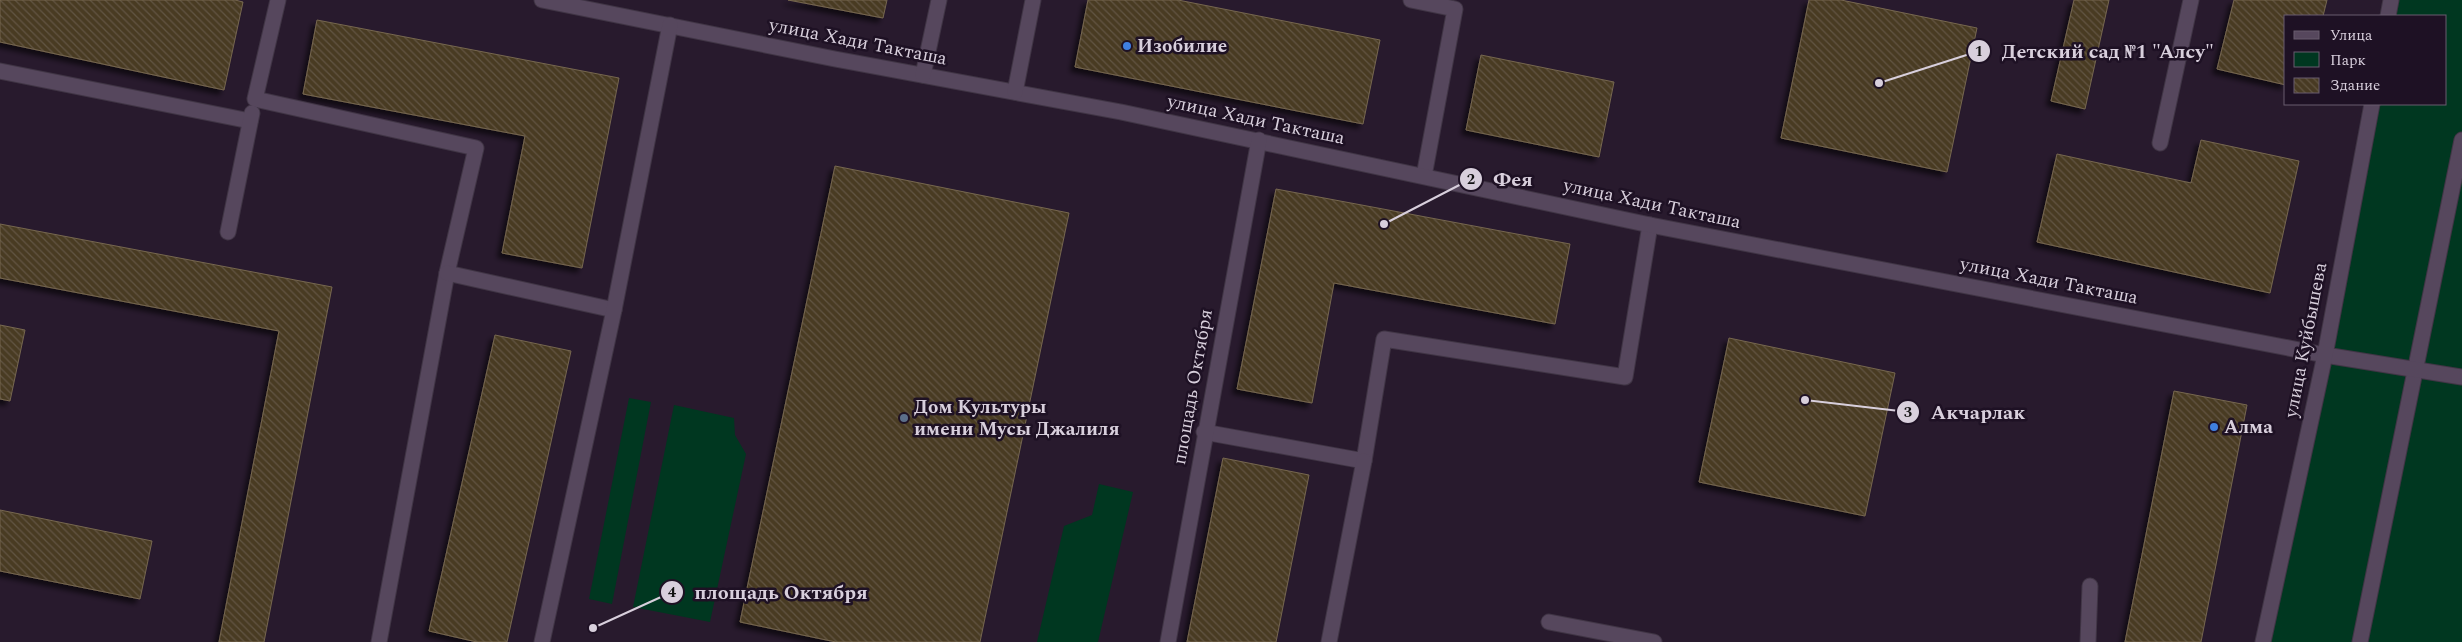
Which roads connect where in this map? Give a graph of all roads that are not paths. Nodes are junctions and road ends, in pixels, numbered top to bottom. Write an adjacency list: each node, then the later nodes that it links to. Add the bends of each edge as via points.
1 (278, 0): 13 (street)
2 (542, 0): 9 (street, улица Хади Такташа)
3 (939, 0): 11 (street)
4 (1033, 0): 12 (street)
5 (1411, 0): 19 (street, via 1455,9)
6 (2191, 0): 18 (street)
7 (2391, 0): 8 (street)
8 (2388, 15)
9 (670, 24): 11 (street, улица Хади Такташа); 23 (street)
10 (0, 71): 15 (street)
11 (923, 75): 12 (street, улица Хади Такташа)
12 (1015, 92): 16 (street, улица Хади Такташа)
13 (255, 99): 15 (street); 22 (street, via 476,148)
14 (2372, 105): 24 (street, улица Куйбышева)
15 (250, 121): 21 (street)
16 (1259, 140): 19 (street, улица Хади Такташа); 27 (street, площадь Октября)
17 (2462, 140): 25 (street)
18 (2160, 143)
19 (1424, 176): 20 (street, улица Хади Такташа)
20 (1650, 225): 24 (street, улица Хади Такташа); 28 (street, via 1625,376 1384,339)
21 (228, 232)
22 (447, 273): 23 (street); 31 (street)
23 (614, 310): 32 (street)
24 (2325, 355): 25 (street, улица Хади Такташа); 37 (street, улица Куйбышева)
25 (2415, 369): 26 (street, улица Хади Такташа); 38 (street)
26 (2462, 377)
27 (1204, 432): 28 (street); 33 (street, площадь Октября)
28 (1364, 461): 34 (street)
29 (2090, 586): 36 (street)
30 (1549, 622): 35 (street)
31 (378, 642)
32 (542, 642)
33 (1168, 642)
34 (1329, 642)
35 (1654, 642)
36 (2088, 642)
37 (2263, 642)
38 (2360, 642)

